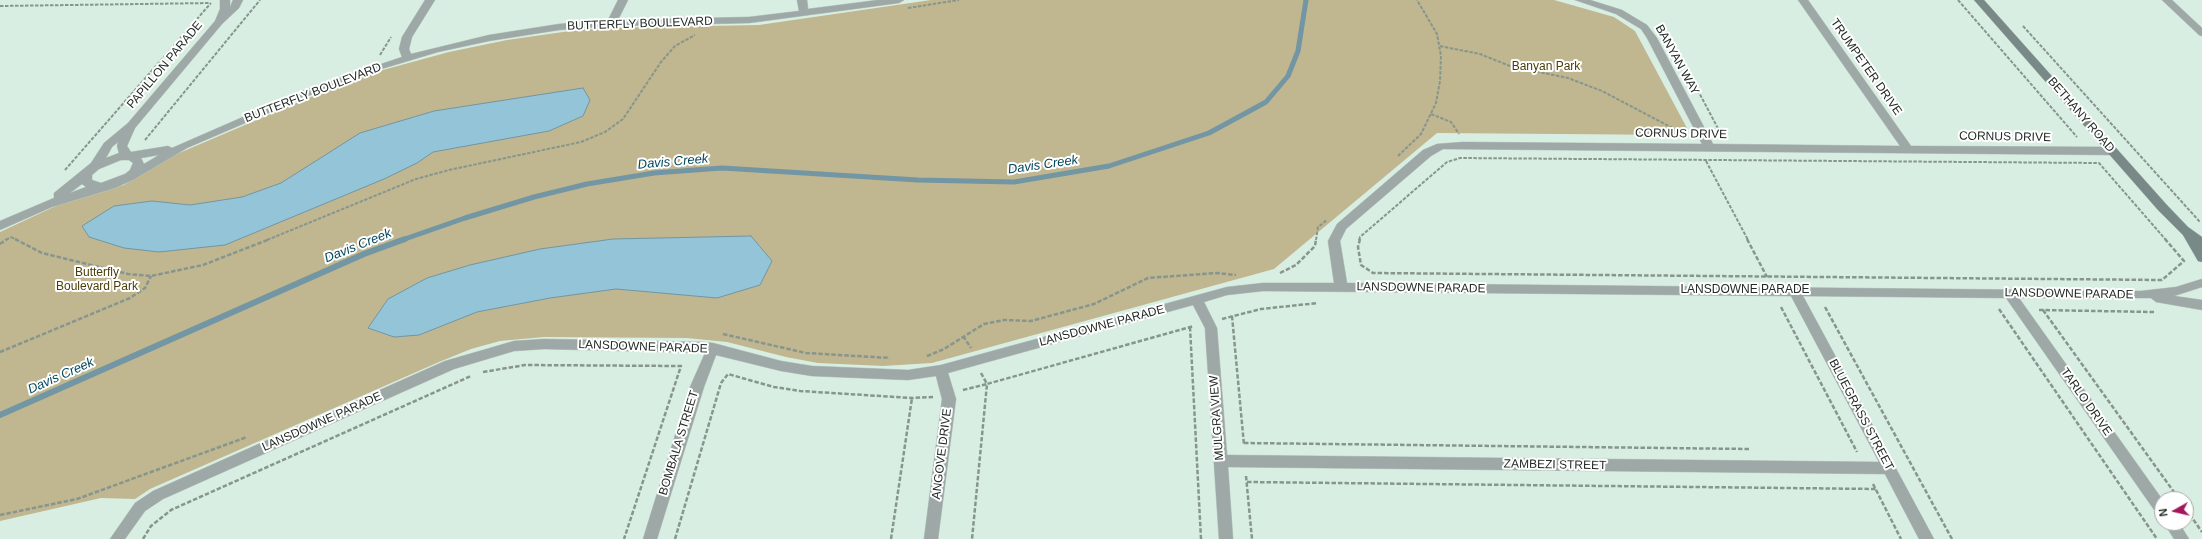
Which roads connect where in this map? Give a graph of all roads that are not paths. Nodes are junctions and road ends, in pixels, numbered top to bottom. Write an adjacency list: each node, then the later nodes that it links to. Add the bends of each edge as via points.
1 (225, 0): 12 (street, PAPILLON PARADE, via 225,9)
2 (238, 0): 12 (street, PAPILLON PARADE, via 236,6)
3 (430, 0): 15 (street, via 407,37 404,50)
4 (623, 0): 13 (street)
5 (802, 0): 11 (street)
6 (1580, 0): 18 (street, BANYAN WAY, via 1619,12 1644,27)
7 (1803, 0): 19 (street, TRUMPETER DRIVE)
8 (1979, 0): 20 (street, BETHANY ROAD)
9 (2167, 0): 14 (street)
10 (901, 4): 11 (street, BUTTERFLY BOULEVARD)
11 (804, 14): 13 (street, BUTTERFLY BOULEVARD, via 732,21)
12 (219, 22): 16 (street, PAPILLON PARADE)
13 (612, 23): 15 (street, BUTTERFLY BOULEVARD, via 529,31)
14 (2202, 33)
15 (407, 58): 17 (street, BUTTERFLY BOULEVARD, via 317,89)
16 (132, 124): 21 (street, PAPILLON PARADE, via 122,146); 22 (street, PAPILLON PARADE, via 108,145)
17 (183, 146): 21 (street, BUTTERFLY BOULEVARD); 23 (street, BUTTERFLY BOULEVARD)
18 (1709, 147): 19 (street, CORNUS DRIVE); 31 (street, CORNUS DRIVE, via 1441,146 1427,153 1341,227 1334,241)
19 (1908, 149): 20 (street, CORNUS DRIVE)
20 (2112, 150): 27 (street, BETHANY ROAD)
21 (130, 156): 22 (street, BUTTERFLY BOULEVARD, via 111,158); 23 (street, via 139,162 135,172)
22 (91, 170): 24 (street, via 86,182 94,187); 25 (street)
23 (129, 177): 24 (street, BUTTERFLY BOULEVARD)
24 (101, 187): 25 (street)
25 (48, 204): 26 (street)
26 (0, 226)
27 (2184, 230): 28 (street, BETHANY ROAD); 29 (street, BETHANY ROAD)
28 (2202, 243)
29 (2202, 258)
30 (2202, 284): 34 (street, LANSDOWNE PARADE, via 2176,291)
31 (1341, 287): 32 (street, LANSDOWNE PARADE); 35 (street, LANSDOWNE PARADE, via 1251,288 1227,291)
32 (1794, 291): 33 (street, LANSDOWNE PARADE); 40 (street, BLUEGRASS STREET)
33 (2009, 293): 34 (street, LANSDOWNE PARADE); 41 (street, TARLO DRIVE)
34 (2141, 295): 36 (street, LANSDOWNE PARADE)
35 (1196, 300): 38 (street, LANSDOWNE PARADE); 39 (street, MULGRA VIEW, via 1211,328)
36 (2202, 305)
37 (713, 348): 38 (street, LANSDOWNE PARADE, via 781,366 812,371 892,375); 42 (street, LANSDOWNE PARADE, via 530,345 503,348 466,359 158,495 140,507); 43 (street, BOMBALA STREET, via 697,387)
38 (941, 370): 44 (street, ANGOVE DRIVE, via 948,393)
39 (1220, 461): 40 (street, ZAMBEZI STREET); 45 (street, MULGRA VIEW)
40 (1889, 468): 46 (street, BLUEGRASS STREET)
41 (2154, 499)
42 (117, 539)
43 (650, 539)
44 (931, 539)
45 (1226, 539)
46 (1927, 539)

